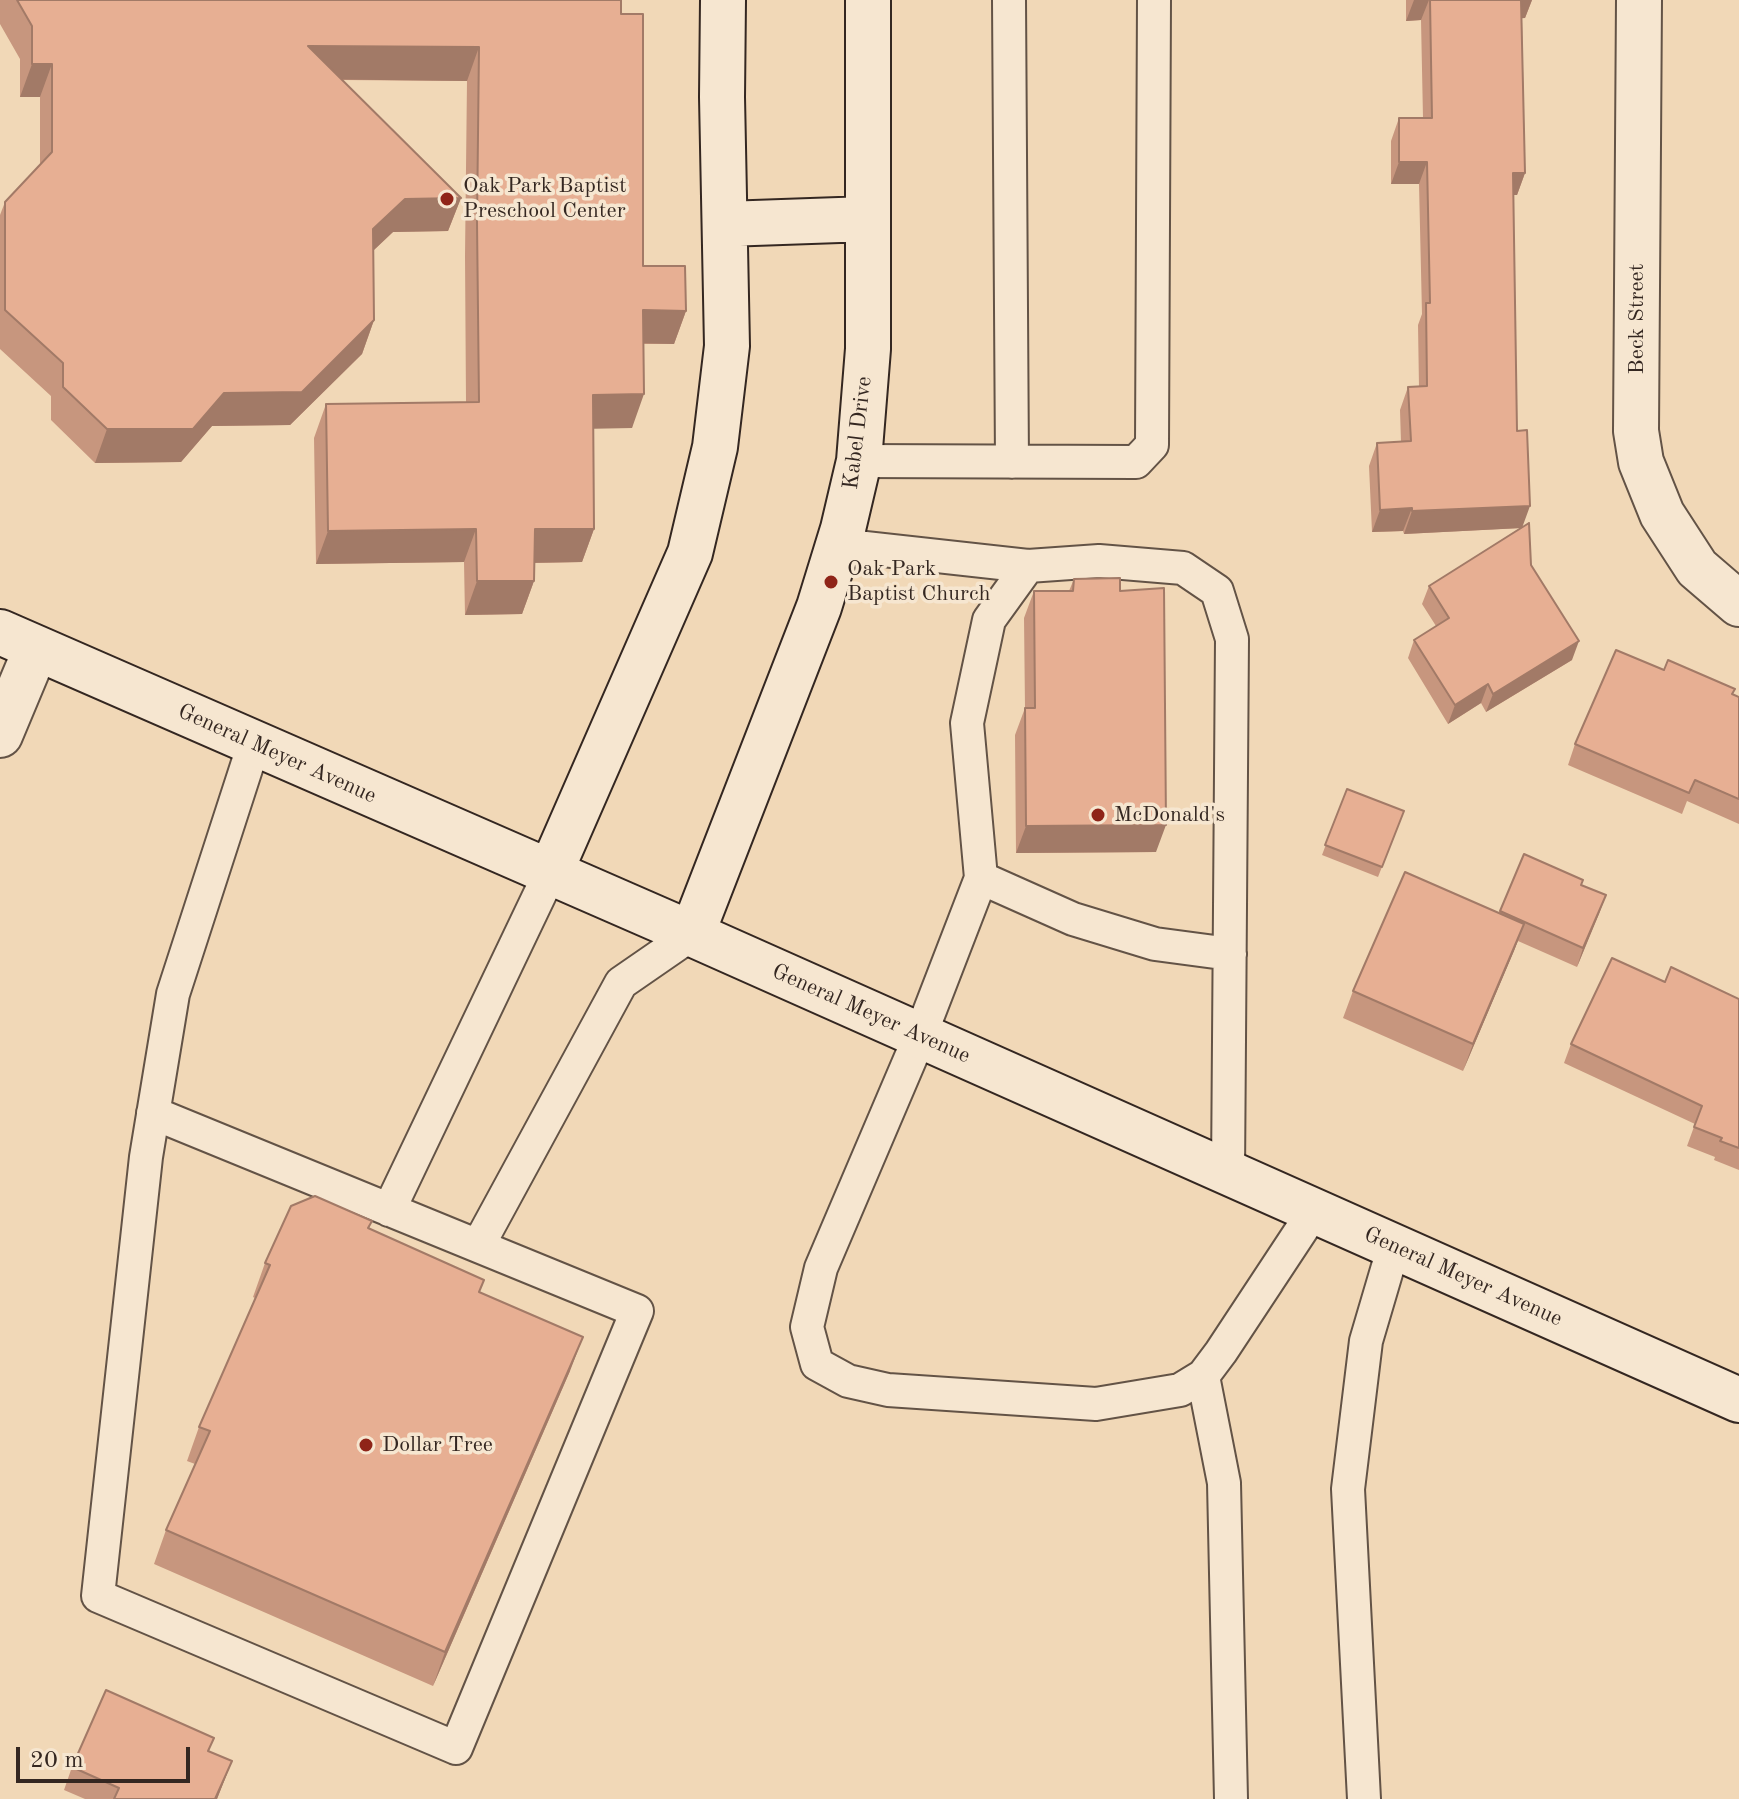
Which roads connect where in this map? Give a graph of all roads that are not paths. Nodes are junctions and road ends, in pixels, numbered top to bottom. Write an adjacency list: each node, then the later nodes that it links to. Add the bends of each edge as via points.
1 (723, 0): 7 (street)
2 (868, 0): 6 (street, Kabel Drive)
3 (1009, 0): 9 (lane)
4 (1154, 0): 9 (lane, via 1152,445 1136,462)
5 (1639, 0): 12 (street, Beck Street, via 1636,431 1641,462 1662,514 1697,568)
6 (868, 219): 7 (street); 8 (street, Kabel Drive, via 868,349)
7 (725, 224): 16 (street, via 727,346 715,447 690,553)
8 (859, 461): 9 (lane); 10 (street, Kabel Drive)
9 (1012, 462)
10 (838, 545): 11 (lane); 18 (street, Kabel Drive)
11 (1028, 566): 17 (lane, via 989,620 967,723); 19 (lane, via 1099,561 1183,568 1217,591 1232,639)
12 (1739, 604)
13 (18, 640): 14 (street); 15 (street, General Meyer Avenue)
14 (0, 735)
15 (254, 744): 16 (street, General Meyer Avenue); 21 (lane, via 173,994)
16 (550, 873): 18 (street, General Meyer Avenue); 23 (lane)
17 (981, 878): 19 (lane, via 1073,919 1155,944); 20 (lane)
18 (692, 934): 20 (street, General Meyer Avenue); 25 (lane, via 621,983)
19 (1230, 954): 22 (lane)
20 (920, 1036): 22 (street, General Meyer Avenue); 27 (lane, via 821,1268 807,1327 817,1364 848,1381 888,1390 1096,1404 1180,1390)
21 (153, 1113): 23 (lane); 25 (lane, via 98,1596 456,1748 637,1311)
22 (1228, 1173): 24 (street, General Meyer Avenue)
23 (389, 1210): 25 (lane)
24 (1314, 1211): 26 (street, General Meyer Avenue); 27 (lane)
25 (478, 1246)
26 (1394, 1246): 28 (street, General Meyer Avenue); 30 (lane, via 1366,1341 1348,1489)
27 (1203, 1376): 29 (lane, via 1224,1483)
28 (1739, 1400)
29 (1231, 1799)
30 (1364, 1799)

